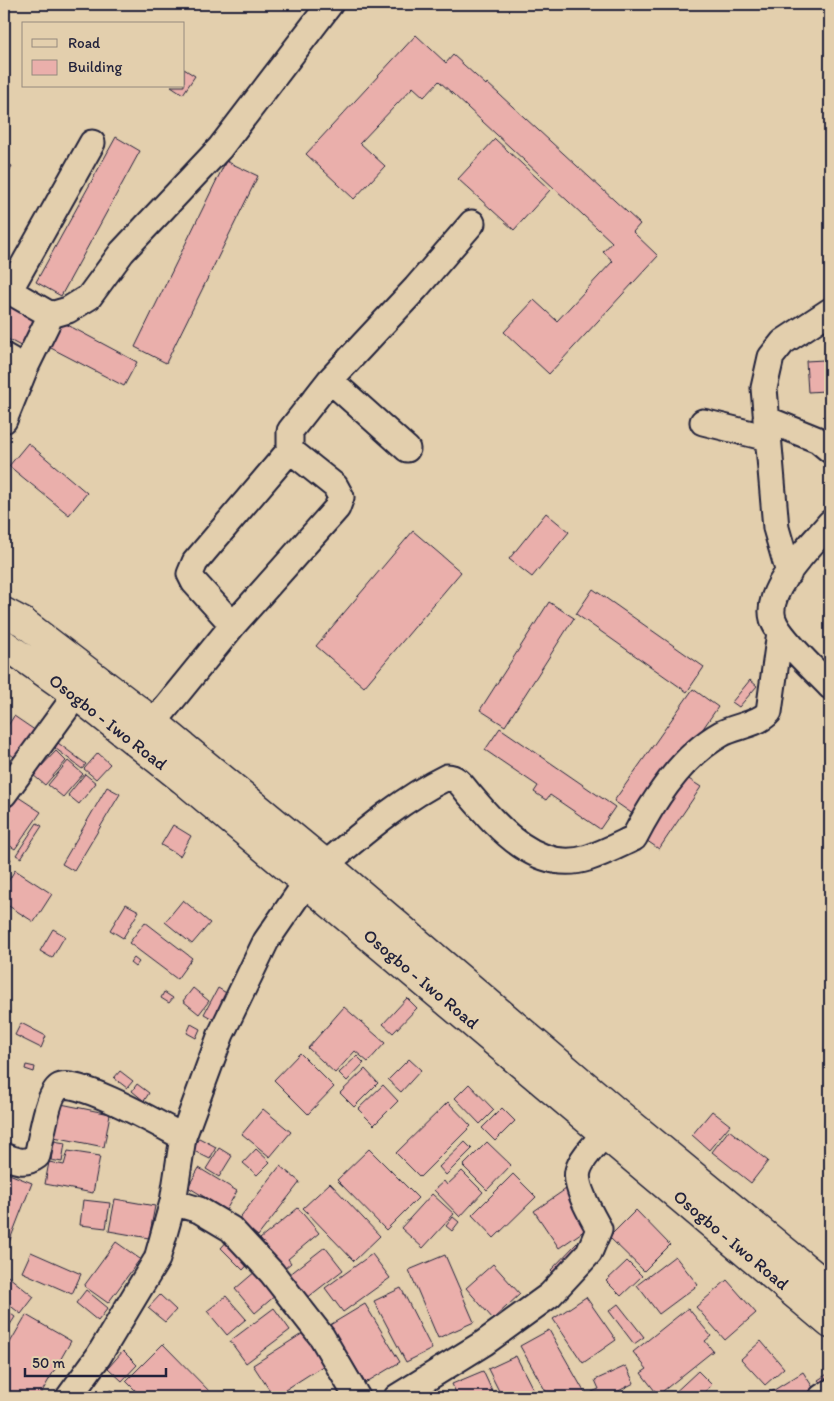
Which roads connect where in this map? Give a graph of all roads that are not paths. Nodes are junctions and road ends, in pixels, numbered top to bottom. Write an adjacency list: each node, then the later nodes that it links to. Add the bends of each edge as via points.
1 (330, 4): 6 (street, via 220,148 122,252 89,297 68,310)
2 (92, 143): 4 (street)
3 (472, 223): 8 (street)
4 (7, 289): 6 (street)
5 (830, 311): 11 (street, via 783,342 771,357 764,388)
6 (51, 315): 7 (street)
7 (14, 362): 9 (street)
8 (330, 380): 12 (street, via 290,431); 13 (street)
9 (4, 420)
10 (703, 422): 11 (street)
11 (767, 429): 14 (street, via 818,440); 16 (street, via 776,528)
12 (290, 450): 18 (street, via 195,562 190,574); 18 (street, via 335,486 341,497 336,508)
13 (407, 450)
14 (830, 450)
15 (830, 523): 16 (street)
16 (789, 573): 19 (street, via 778,586 771,603 773,619)
17 (4, 612): 23 (main road, Osogbo - Iwo Road, via 23,622)
18 (232, 625): 23 (street)
19 (780, 632): 21 (street); 27 (street, via 769,712 764,718 722,733 697,748 644,818 634,838 587,858 563,862 540,856 517,843 491,819 458,780 447,777 391,812)
20 (4, 644): 22 (main road, Osogbo - Iwo Road)
21 (830, 686)
22 (76, 695): 24 (street); 26 (main road, Osogbo - Iwo Road)
23 (154, 722): 25 (main road, Osogbo - Iwo Road)
24 (4, 794)
25 (258, 808): 26 (main road); 27 (main road, Osogbo - Iwo Road)
26 (241, 829): 28 (main road, Osogbo - Iwo Road)
27 (326, 864): 33 (main road, Osogbo - Iwo Road, via 619,1114)
28 (306, 884): 29 (main road, Osogbo - Iwo Road); 30 (street, via 266,941 221,1034)
29 (605, 1134): 34 (main road, Osogbo - Iwo Road); 38 (street, via 577,1172 588,1209 599,1229 589,1253 550,1294 484,1344)
30 (183, 1137): 31 (street, via 128,1107 65,1084 58,1087 52,1096 37,1156 30,1162); 32 (street)
31 (4, 1156)
32 (173, 1202): 36 (street, via 157,1258 98,1357); 37 (street, via 199,1210 231,1229 272,1273 322,1336)
33 (830, 1288)
34 (830, 1324)
35 (830, 1392): 39 (street)
36 (69, 1397)
37 (357, 1397)
38 (397, 1397)
39 (822, 1397)

